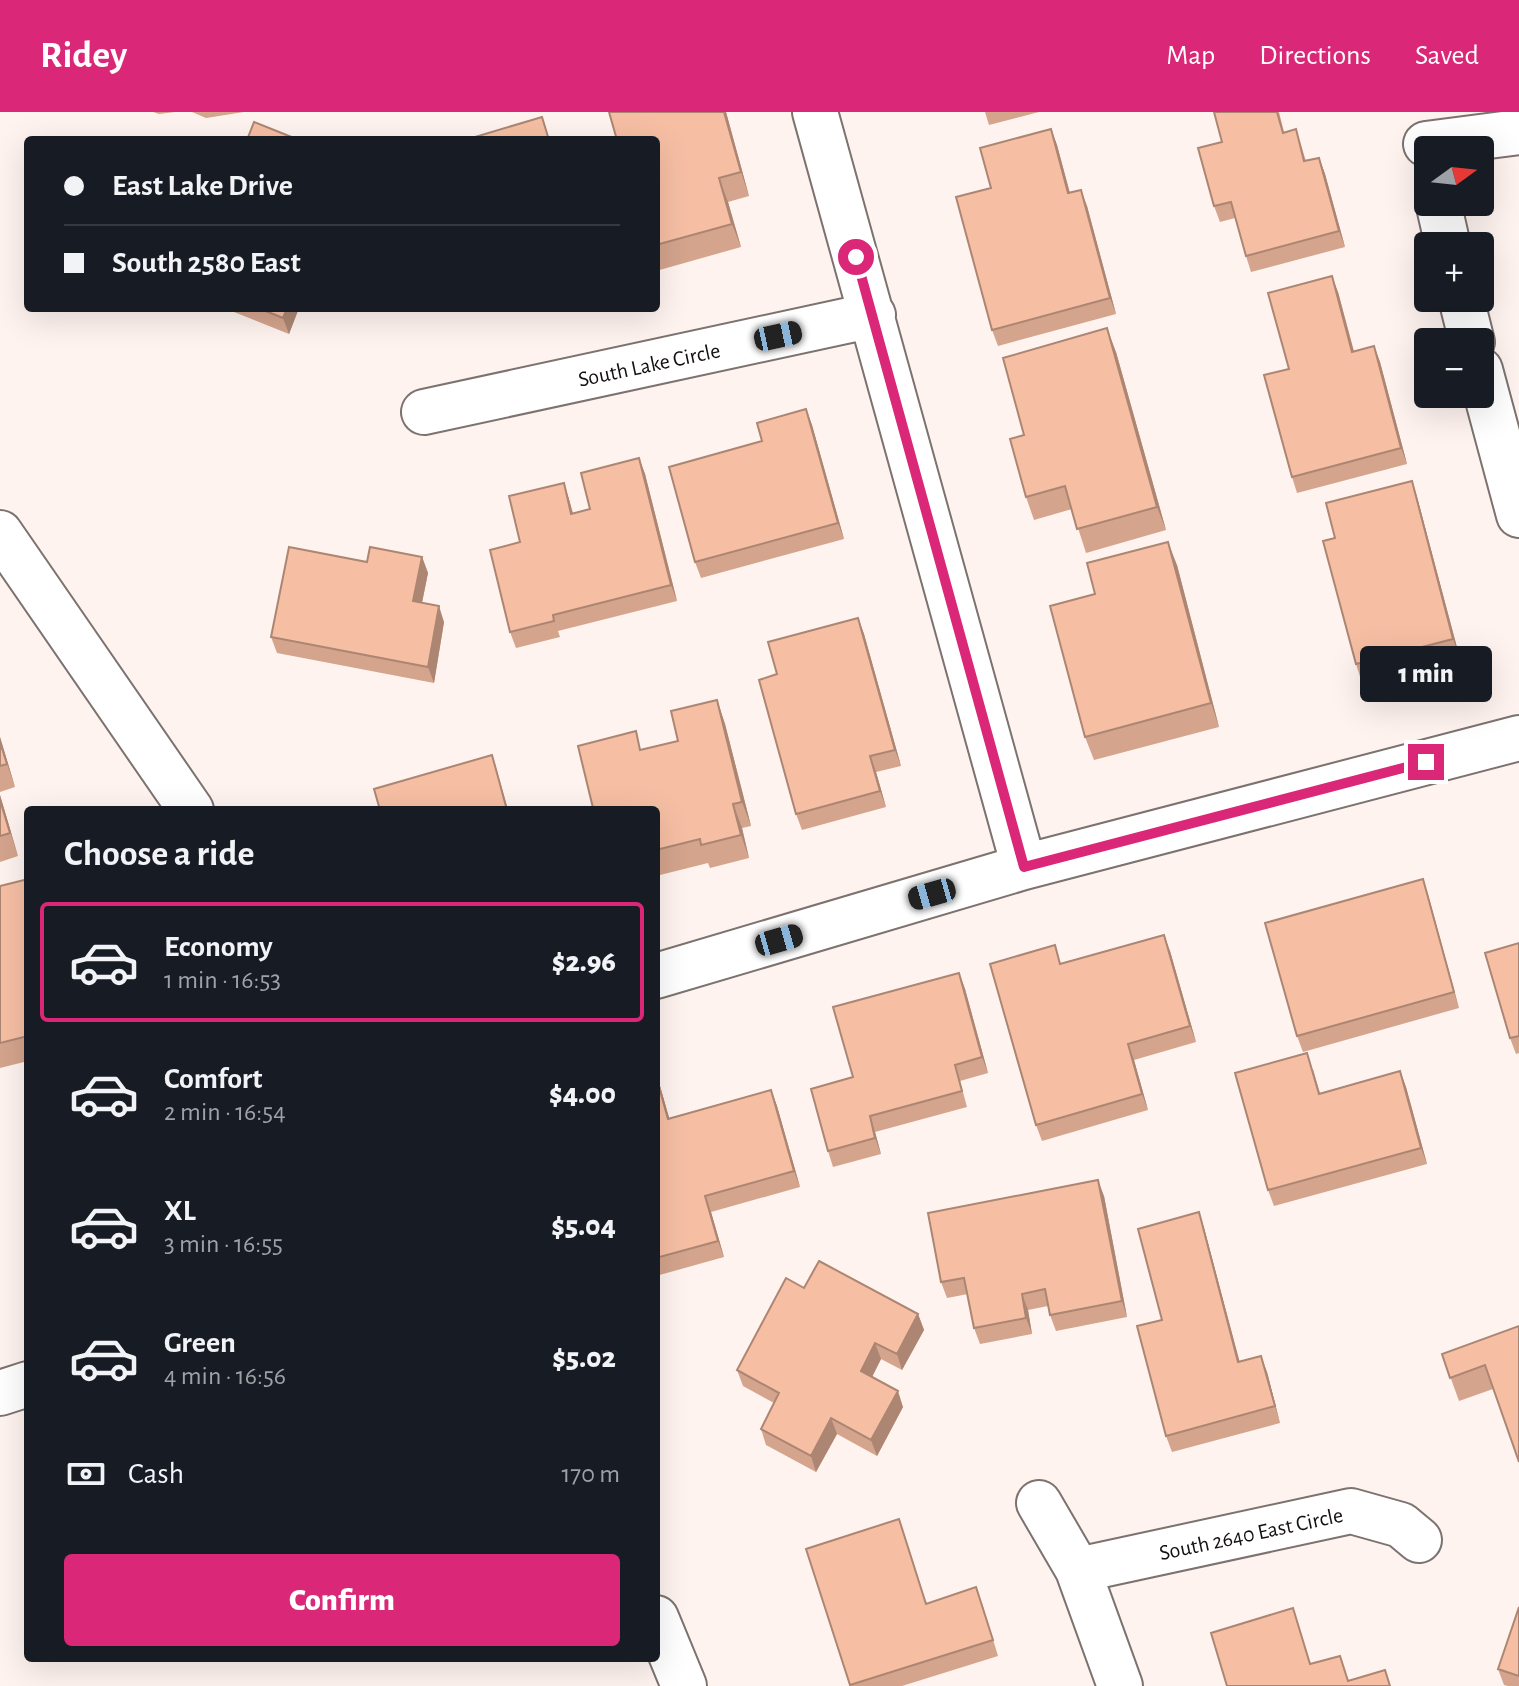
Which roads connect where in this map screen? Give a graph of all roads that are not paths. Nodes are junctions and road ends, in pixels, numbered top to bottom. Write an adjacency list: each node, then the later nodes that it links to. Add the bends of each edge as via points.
1 (815, 112): 4 (street)
2 (1519, 132): 3 (street)
3 (1445, 136)
4 (873, 315): 6 (street, South Lake Circle); 11 (street)
5 (1490, 408): 7 (street)
6 (424, 412)
7 (1519, 515)
8 (0, 533): 10 (street)
9 (1519, 738): 11 (street)
10 (188, 806)
11 (1024, 867): 12 (street)
12 (660, 975)
13 (24, 1385): 14 (street)
14 (0, 1393)
15 (1039, 1503): 17 (street)
16 (1419, 1540): 17 (street, South 2640 East Circle, via 1401,1525 1351,1511)
17 (1078, 1570): 20 (street)
18 (660, 1628): 19 (street)
19 (684, 1686)
20 (1120, 1686)

